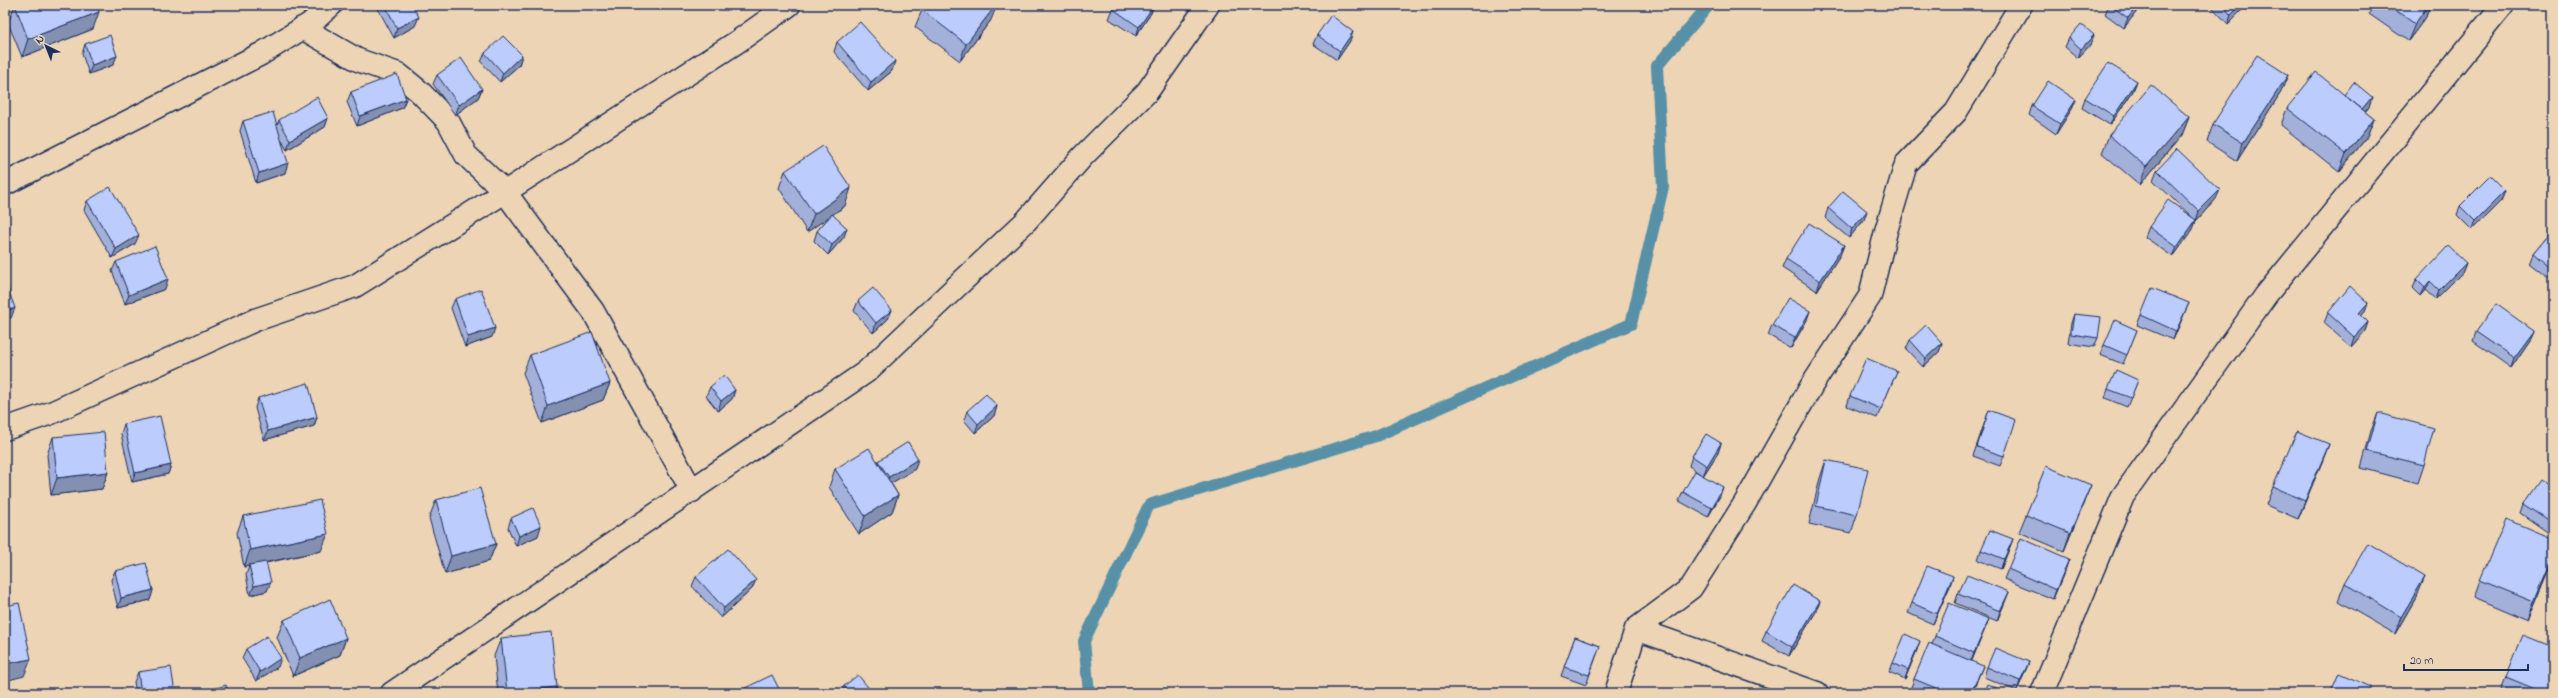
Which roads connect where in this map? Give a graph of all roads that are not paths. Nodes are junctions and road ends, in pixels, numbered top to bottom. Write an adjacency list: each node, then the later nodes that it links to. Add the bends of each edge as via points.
1 (331, 5): 6 (street)
2 (789, 5): 8 (street, via 737,42)
3 (1208, 5): 10 (street, via 1147,92 1083,156 1026,221 866,372)
4 (2021, 5): 11 (street, via 1956,112 1906,164 1870,296 1812,385 1745,503 1691,588)
5 (2503, 5): 15 (street, via 2266,295 2123,496)
6 (302, 28): 7 (street, via 261,54); 8 (street, via 358,60 398,74 448,121 466,155)
7 (5, 184)
8 (505, 192): 9 (street, via 355,286 255,320 51,413); 10 (street, via 594,311)
9 (5, 429)
10 (692, 491): 12 (street)
11 (1636, 629): 13 (street); 14 (street)
12 (392, 693)
13 (1616, 693)
14 (1817, 693)
15 (2042, 693)

